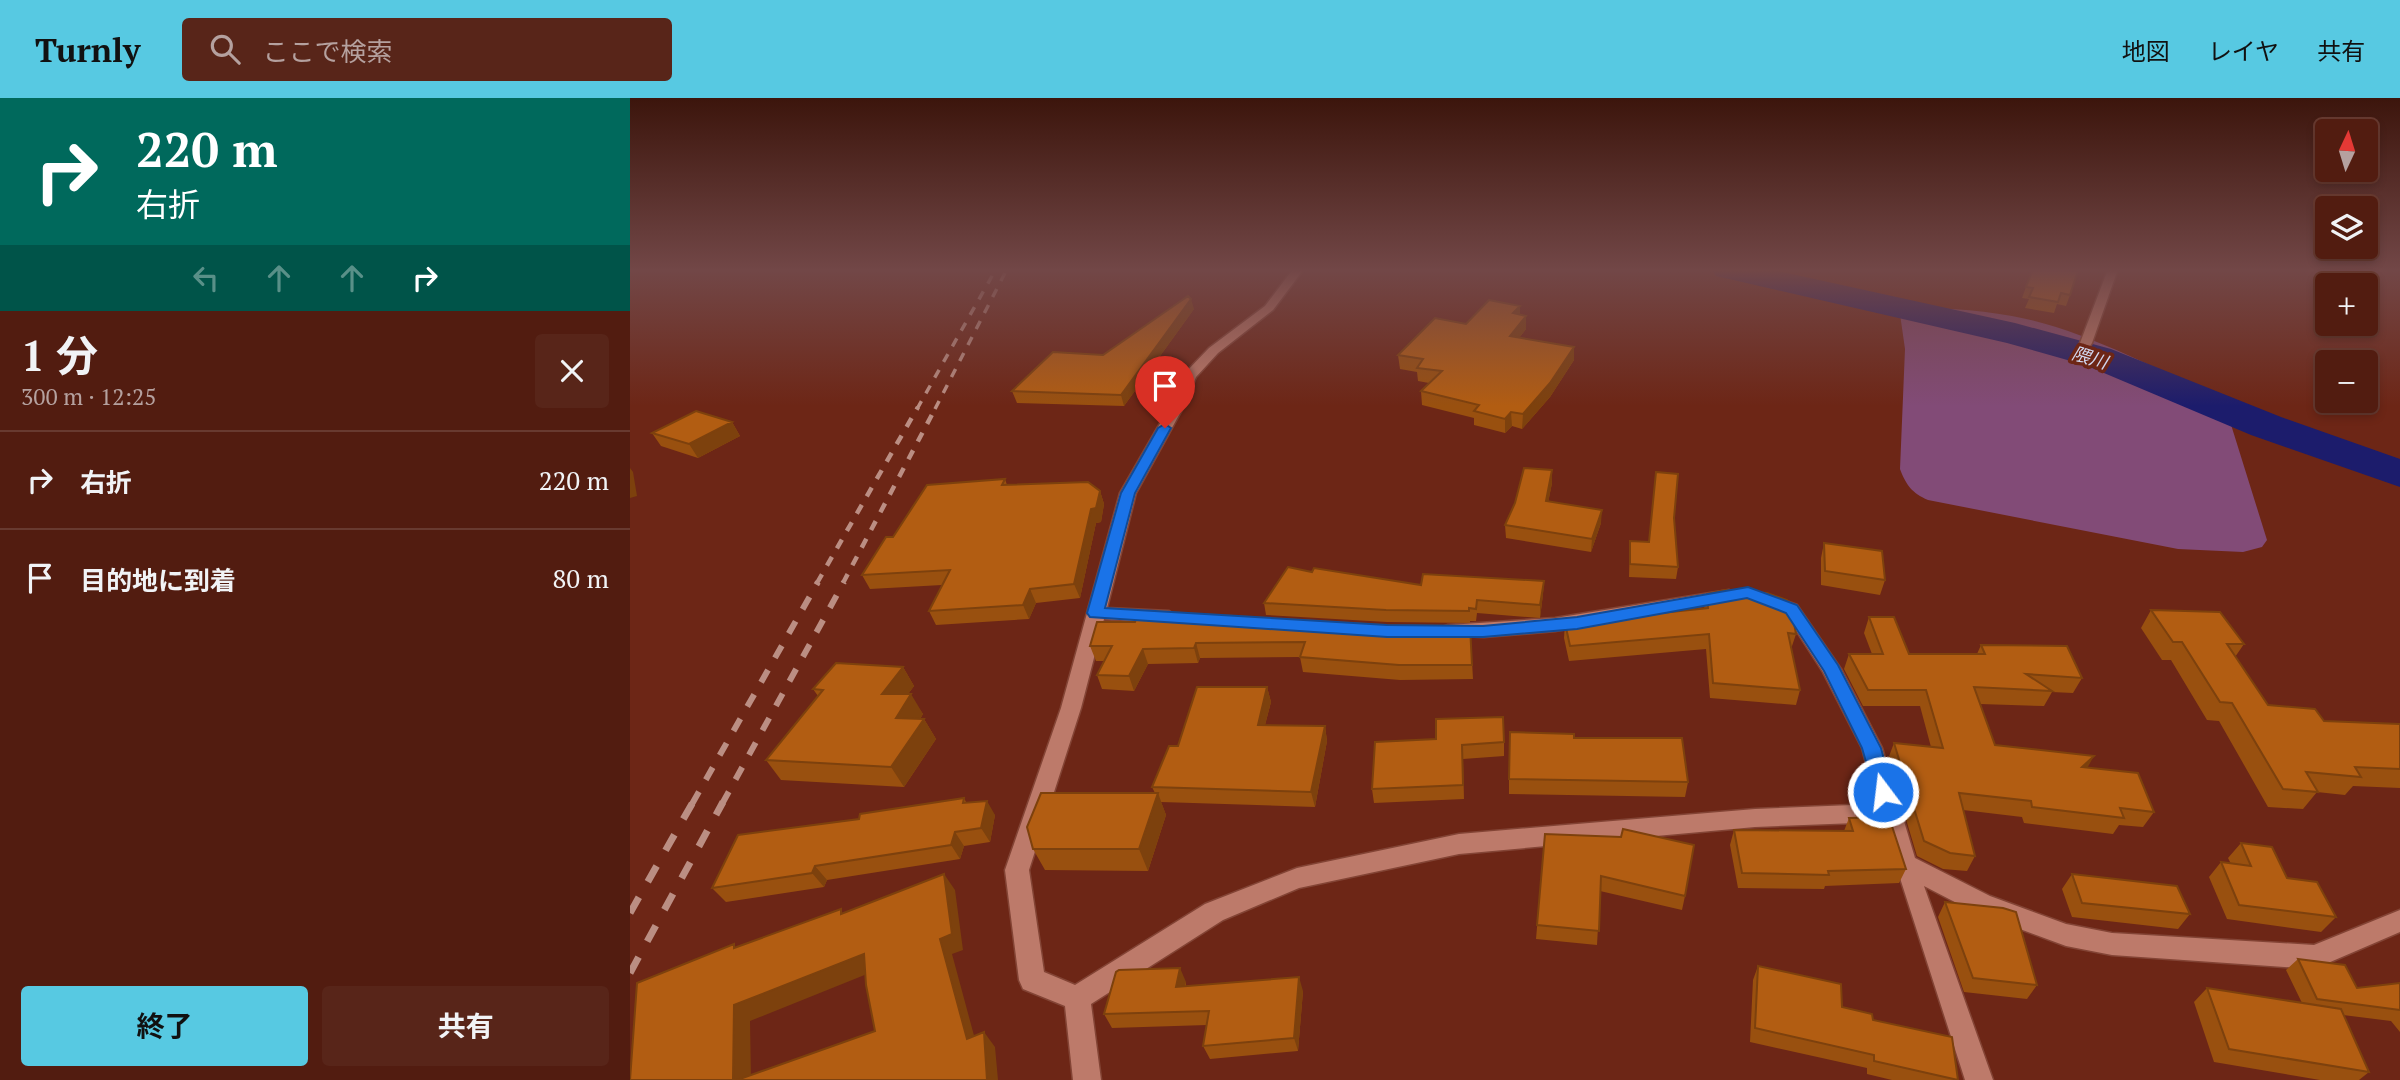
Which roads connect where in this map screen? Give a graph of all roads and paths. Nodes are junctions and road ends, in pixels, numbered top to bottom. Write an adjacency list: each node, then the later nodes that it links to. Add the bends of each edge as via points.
1 (1259, 315): 4 (street, via 1187,377 1177,406 1128,493)
2 (2096, 315): 3 (street)
3 (2086, 343)
4 (1096, 613): 5 (street); 10 (street, via 1071,708 1017,870 1032,979)
5 (1193, 619)
6 (1428, 631): 7 (street, via 1483,632 1577,623 1748,593 1791,609 1831,669 1872,748)
7 (1889, 813): 8 (street); 10 (street, via 1755,818 1459,844 1297,878 1214,912)
8 (1905, 864): 9 (street, via 1982,904 2066,935 2112,944 2314,957); 12 (street)
9 (2400, 921)
10 (1077, 998): 11 (street)
11 (1087, 1080)
12 (1979, 1080)

